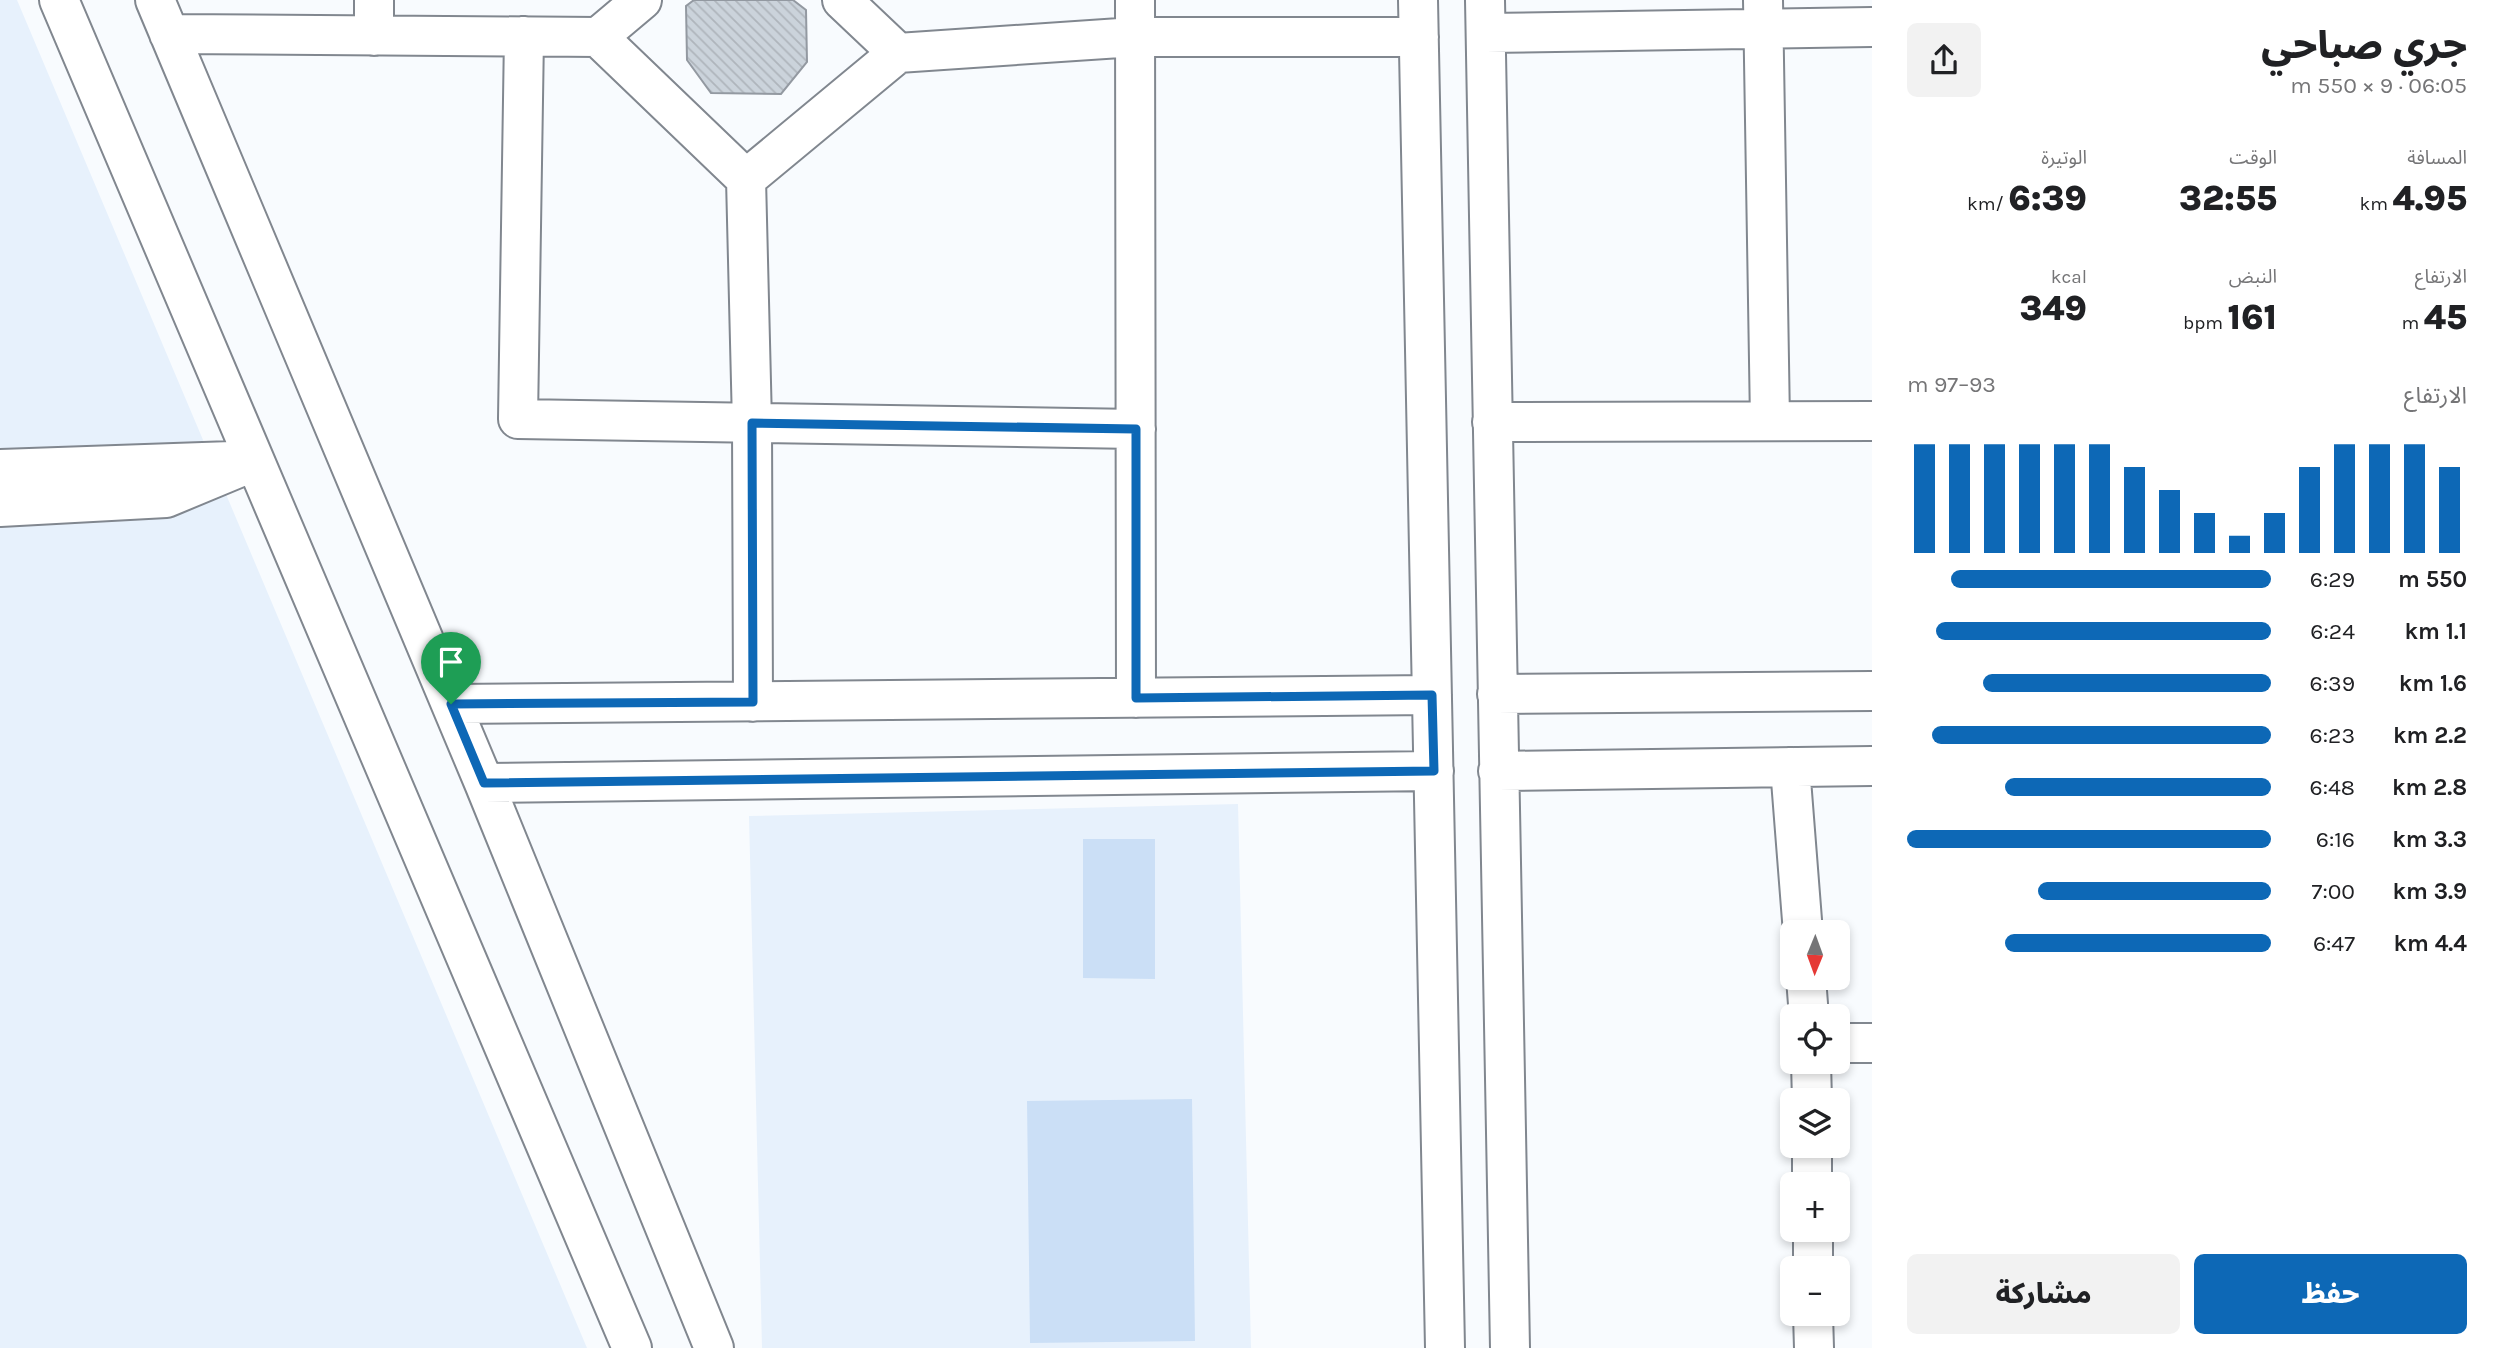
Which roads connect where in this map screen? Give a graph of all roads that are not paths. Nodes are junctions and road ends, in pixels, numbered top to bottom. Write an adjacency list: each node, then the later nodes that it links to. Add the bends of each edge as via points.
1 (60, 0): 21 (street)
2 (642, 0): 12 (street)
3 (842, 0): 14 (street)
4 (1418, 0): 13 (street)
5 (1763, 15): 6 (street); 10 (street); 16 (street)
6 (1485, 16): 18 (street)
7 (162, 17): 8 (street); 29 (street)
8 (374, 18): 11 (street)
9 (1135, 19): 13 (street); 14 (street); 20 (street)
10 (1872, 27)
11 (524, 36): 12 (street); 19 (street, via 518,419)
12 (598, 37): 15 (street)
13 (1419, 37): 26 (street)
14 (898, 53): 15 (street)
15 (746, 179): 19 (street)
16 (1770, 421): 17 (street); 18 (street)
17 (1872, 421)
18 (1492, 422): 25 (street)
19 (752, 423): 20 (street); 28 (street)
20 (1136, 429): 27 (street)
21 (255, 461): 22 (street); 23 (street, via 166,498); 39 (street)
22 (0, 469)
23 (0, 508)
24 (1872, 691): 25 (street)
25 (1497, 694): 33 (street)
26 (1432, 695): 27 (street); 32 (street)
27 (1136, 698): 28 (street)
28 (753, 702): 29 (street)
29 (451, 704): 34 (street)
30 (1872, 766): 31 (street)
31 (1790, 767): 33 (street); 35 (street)
32 (1434, 771): 34 (street); 41 (street)
33 (1498, 771): 42 (street)
34 (484, 783): 40 (street)
35 (1802, 920)
36 (1850, 1042): 37 (street)
37 (1872, 1043)
38 (1813, 1326): 43 (street)
39 (632, 1348)
40 (714, 1348)
41 (1445, 1348)
42 (1510, 1348)
43 (1814, 1348)

